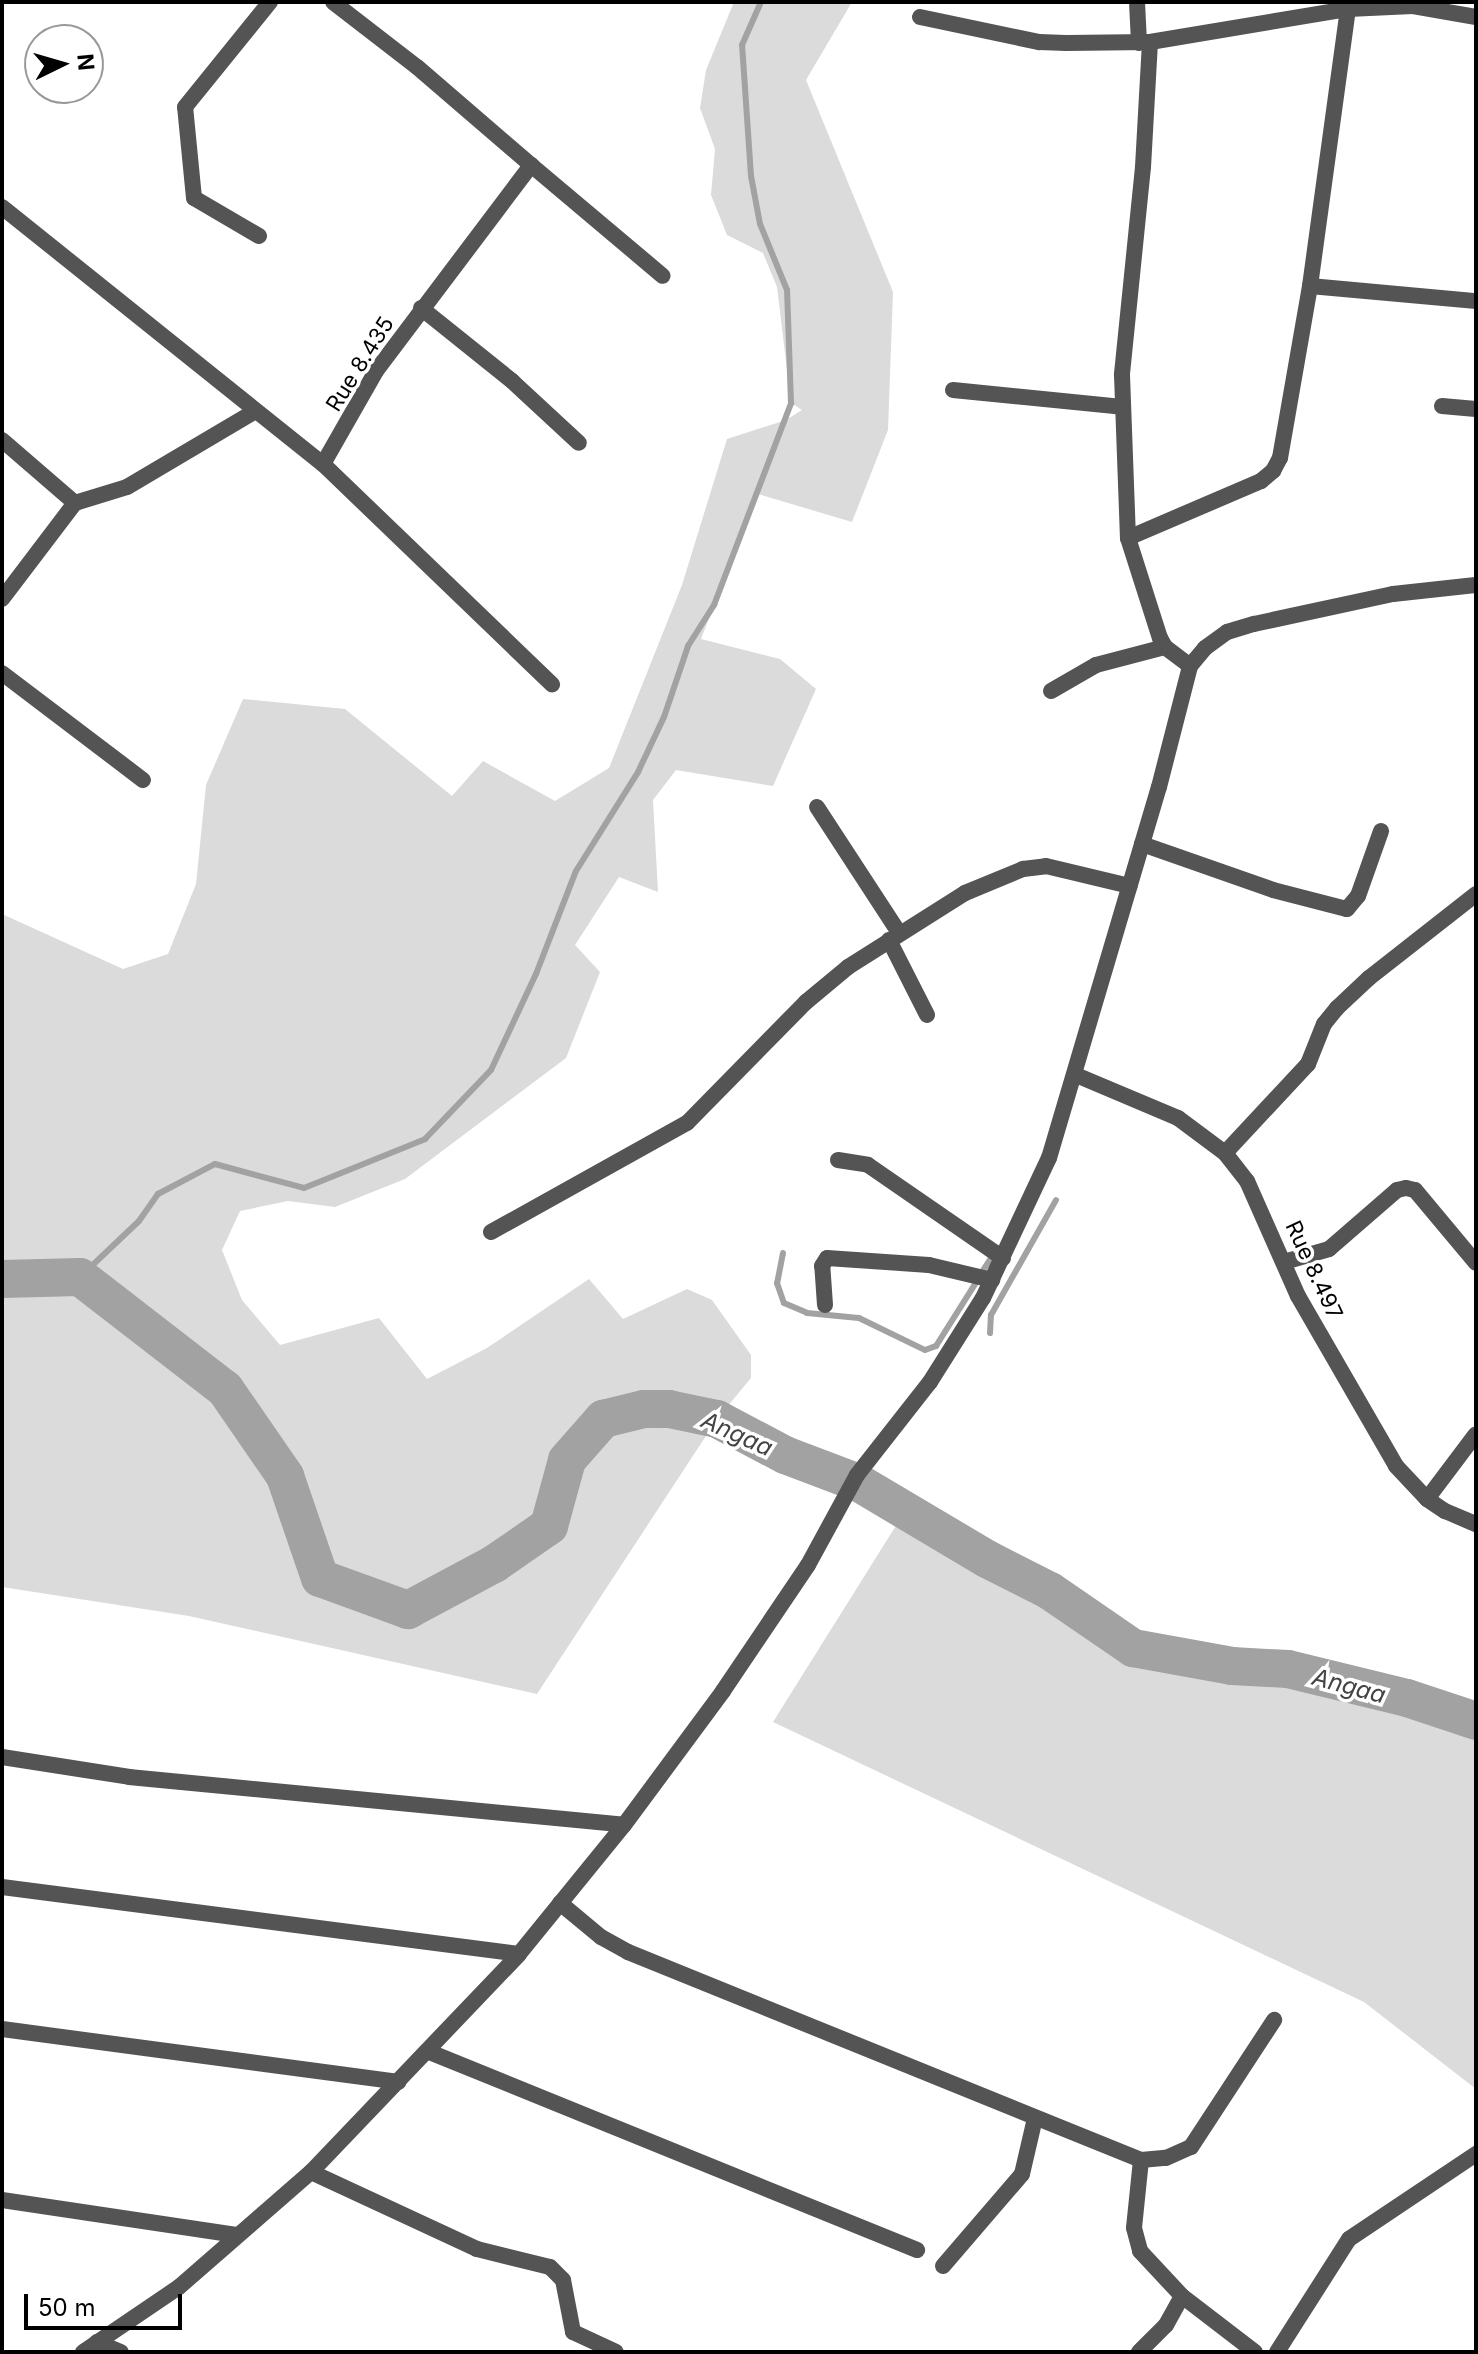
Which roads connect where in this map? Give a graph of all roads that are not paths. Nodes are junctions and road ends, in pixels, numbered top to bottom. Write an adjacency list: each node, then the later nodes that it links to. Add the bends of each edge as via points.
1 (270, 2): 11 (street, via 185,107 194,198)
2 (333, 2): 9 (street)
3 (1137, 2): 8 (street)
4 (1412, 4): 5 (street); 7 (street)
5 (1348, 9): 8 (street); 13 (street)
6 (920, 17): 8 (street, via 1039,42)
7 (1476, 17)
8 (1144, 42): 18 (street)
9 (531, 165): 12 (street); 15 (street, Rue 8.435)
10 (2, 207): 20 (street)
11 (259, 236)
12 (663, 276)
13 (1310, 286): 14 (street); 25 (street, via 1280,458 1273,471 1261,481)
14 (1476, 301)
15 (421, 308): 22 (street); 23 (street, Rue 8.435, via 376,371)
16 (953, 390): 18 (street)
17 (1442, 406): 19 (street)
18 (1122, 407): 25 (street)
19 (1476, 409)
20 (254, 412): 23 (street); 24 (street, via 127,487)
21 (2, 440): 24 (street)
22 (579, 443)
23 (323, 464): 31 (street)
24 (75, 503): 27 (street)
25 (1128, 538): 28 (street, via 1140,586)
26 (1476, 585): 29 (street, via 1393,594 1254,624 1227,632)
27 (2, 599)
28 (1165, 647): 29 (street); 32 (street, via 1096,665)
29 (1190, 666): 36 (street)
30 (2, 673): 33 (street)
31 (552, 684)
32 (1051, 691)
33 (143, 780)
34 (817, 807): 39 (street)
35 (1381, 831): 36 (street, via 1358,896 1347,909 1273,890)
36 (1142, 844): 37 (street)
37 (1130, 886): 39 (street, via 1046,866 1023,869 965,893); 41 (street)
38 (1476, 894): 42 (street, via 1337,1008 1324,1024 1308,1064)
39 (894, 937): 40 (street); 44 (street, via 806,1002 687,1123)
40 (927, 1015)
41 (1076, 1075): 42 (street, Rue 8.497, via 1178,1118); 45 (street, via 1049,1158)
42 (1225, 1153): 46 (street, Rue 8.497, via 1247,1181)
43 (838, 1160): 45 (street, via 868,1165)
44 (491, 1232)
45 (1003, 1258): 48 (street)
46 (1284, 1262): 47 (street, via 1329,1249 1397,1190 1406,1188 1415,1190); 51 (street, Rue 8.497, via 1298,1296 1396,1466)
47 (1476, 1263)
48 (992, 1280): 49 (street, via 929,1265 827,1258 822,1266); 54 (street, via 930,1382 857,1475 799,1578 723,1691)
49 (825, 1305)
50 (1476, 1434): 51 (street)
51 (1427, 1499): 52 (street, Rue 8.497)
52 (1476, 1524)
53 (2, 1757): 54 (street, via 129,1777)
54 (624, 1825): 56 (street)
55 (2, 1887): 57 (street)
56 (560, 1903): 57 (street); 62 (street, via 628,1952)
57 (519, 1954): 60 (street)
58 (1274, 2020): 64 (street, via 1191,2147 1166,2158)
59 (2, 2029): 61 (street)
60 (427, 2051): 61 (street); 68 (street)
61 (398, 2082): 65 (street)
62 (1035, 2118): 64 (street); 69 (street, via 1022,2174)
63 (1476, 2154): 77 (street, via 1349,2239)
64 (1141, 2160): 70 (street, via 1136,2241)
65 (311, 2172): 67 (street); 74 (street, via 477,2249 550,2267 563,2280 573,2332)
66 (2, 2200): 67 (street)
67 (236, 2235): 71 (street, via 179,2287)
68 (917, 2250)
69 (943, 2266)
70 (1182, 2296): 75 (street, via 1166,2325); 76 (street)
71 (97, 2342): 72 (street); 73 (street)
72 (83, 2352)
73 (121, 2352)
74 (616, 2352)
75 (1139, 2352)
76 (1255, 2352)
77 (1277, 2352)

